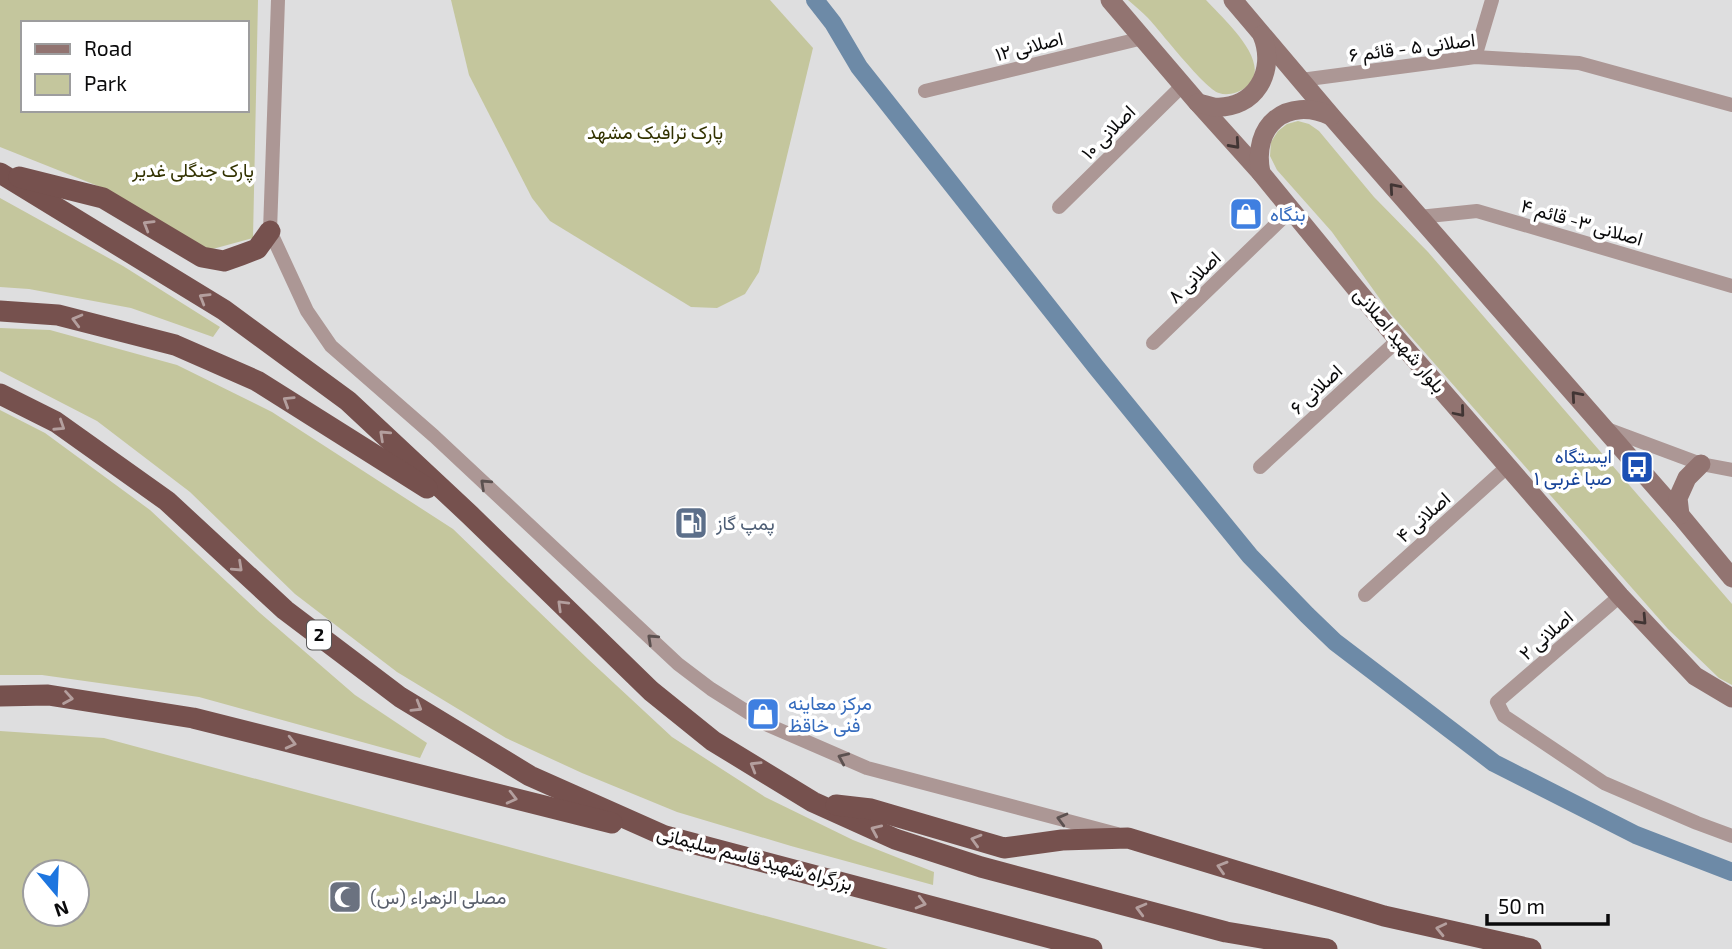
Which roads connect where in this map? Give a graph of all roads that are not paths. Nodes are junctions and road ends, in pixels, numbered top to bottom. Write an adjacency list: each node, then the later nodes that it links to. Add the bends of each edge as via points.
1 (278, 0): 19 (street)
2 (1110, 0): 6 (main road, بلوار شهید اصلانی)
3 (1233, 0): 5 (main road)
4 (1492, 0): 7 (street)
5 (1261, 32): 8 (main road); 11 (main road, via 1268,62 1255,91 1229,106)
6 (1143, 38): 9 (main road, بلوار شهید اصلانی); 10 (street, اصلانی ۱۲)
7 (1475, 57): 8 (street, اصلانی ۵ - قائم ۶); 12 (street, اصلانی ۵ - قائم ۶, via 1579,62)
8 (1301, 80): 13 (main road)
9 (1183, 85): 11 (main road, بلوار شهید اصلانی); 16 (street, اصلانی ۱۰)
10 (925, 91)
11 (1198, 103): 15 (main road, بلوار شهید اصلانی, one-way to 15)
12 (1732, 105)
13 (1332, 117): 15 (main road, via 1304,108 1276,119 1260,143); 18 (main road, one-way to 13)
14 (0, 172): 19 (highway, one-way to 14, via 257,249 223,261 202,257 103,198); 30 (highway, one-way to 14, via 348,401 224,310)
15 (1261, 173): 17 (main road, بلوار شهید اصلانی)
16 (1059, 207)
17 (1291, 210): 22 (main road, بلوار شهید اصلانی); 23 (street, اصلانی ۸)
18 (1419, 217): 20 (street, اصلانی ۳- قائم ۴, via 1477,211); 25 (main road, one-way to 18)
19 (270, 231): 42 (street, one-way to 19, via 867,768 768,725 712,689 678,664 331,346 307,311)
20 (1732, 286)
21 (0, 311): 30 (highway, one-way to 21, via 257,381 176,345 58,315)
22 (1398, 340): 27 (street, اصلانی ۶); 28 (main road, بلوار شهید اصلانی, one-way to 28)
23 (1153, 343)
24 (0, 394): 40 (highway, بزرگراه شهید قاسم سلیمانی / 2, one-way to 40, via 55,422 167,501 285,610 400,697 530,776)
25 (1603, 428): 26 (street); 31 (main road)
26 (1701, 464): 29 (street); 31 (main road, via 1687,478 1678,498)
27 (1260, 467)
28 (1507, 467): 33 (street, اصلانی ۴); 34 (main road, بلوار شهید اصلانی)
29 (1732, 470)
30 (470, 515): 39 (highway, one-way to 30, via 713,741 651,691)
31 (1679, 515): 32 (main road)
32 (1732, 578)
33 (1365, 595)
34 (1620, 596): 35 (main road, بلوار شهید اصلانی, one-way to 35); 41 (street, اصلانی ۲, via 1497,702 1504,716 1604,783)
35 (1695, 676): 37 (main road, بلوار شهید اصلانی); 38 (main road, بلوار شهید اصلانی)
36 (0, 696): 40 (highway, one-way to 40, via 48,695 193,718)
37 (1732, 698)
38 (1732, 712)
39 (813, 802): 42 (highway, one-way to 39, via 1004,848 871,809); 44 (highway, one-way to 39, via 1226,932 981,867 895,839)
40 (665, 836): 43 (highway, بزرگراه شهید قاسم سلیمانی, one-way to 43)
41 (1732, 836)
42 (1128, 838): 45 (highway, one-way to 42, via 1384,916)
43 (1093, 949)
44 (1327, 949)
45 (1531, 949)

